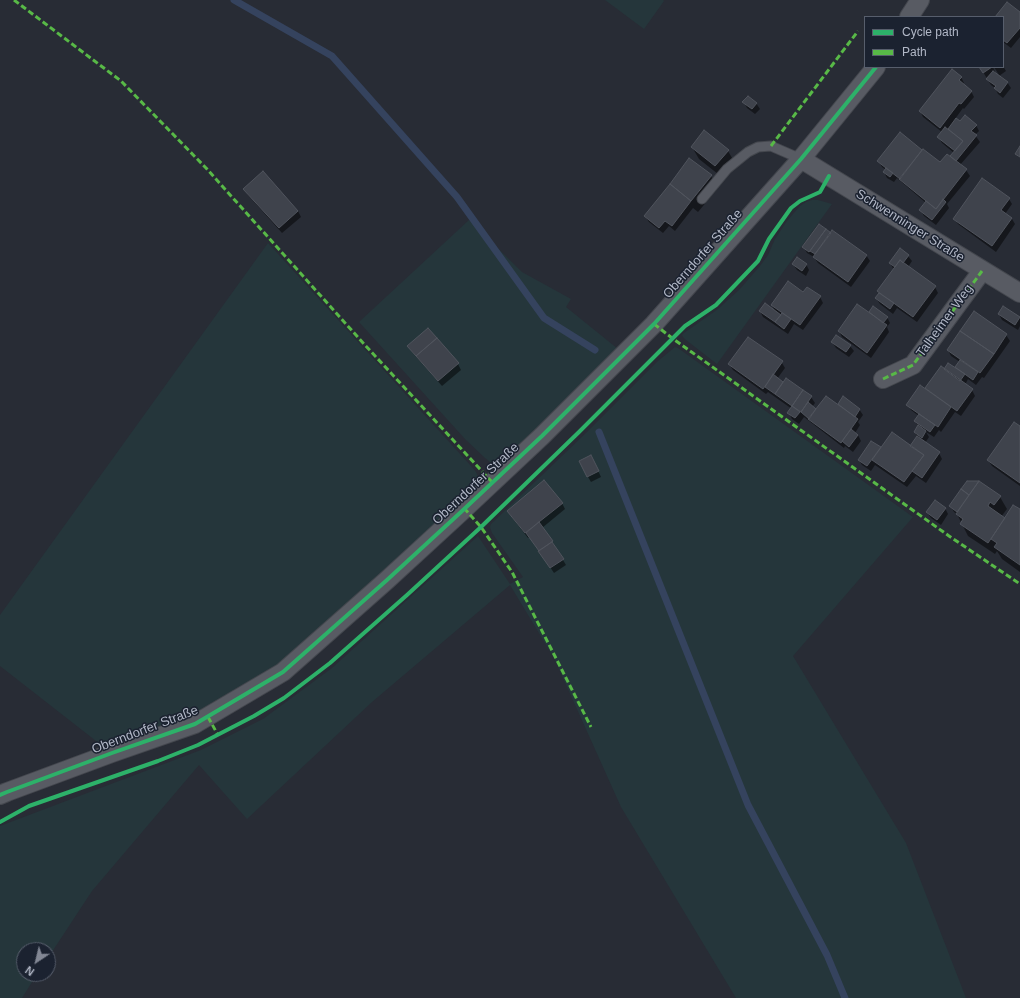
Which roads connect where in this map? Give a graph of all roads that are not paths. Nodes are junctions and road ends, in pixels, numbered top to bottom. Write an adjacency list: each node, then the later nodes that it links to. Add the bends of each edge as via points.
1 (920, 0): 2 (street)
2 (911, 16)
3 (875, 68): 4 (street, Oberndorfer Straße)
4 (801, 159): 5 (lane, via 771,146 758,147 727,169); 6 (street, Schwenninger Straße); 9 (street, Oberndorfer Straße, via 654,324 542,436 387,580 283,672 195,724)
5 (702, 199)
6 (982, 270): 7 (street, Schwenninger Straße); 8 (street, Talheimer Weg, via 913,365)
7 (1018, 288)
8 (883, 379)
9 (0, 795)

